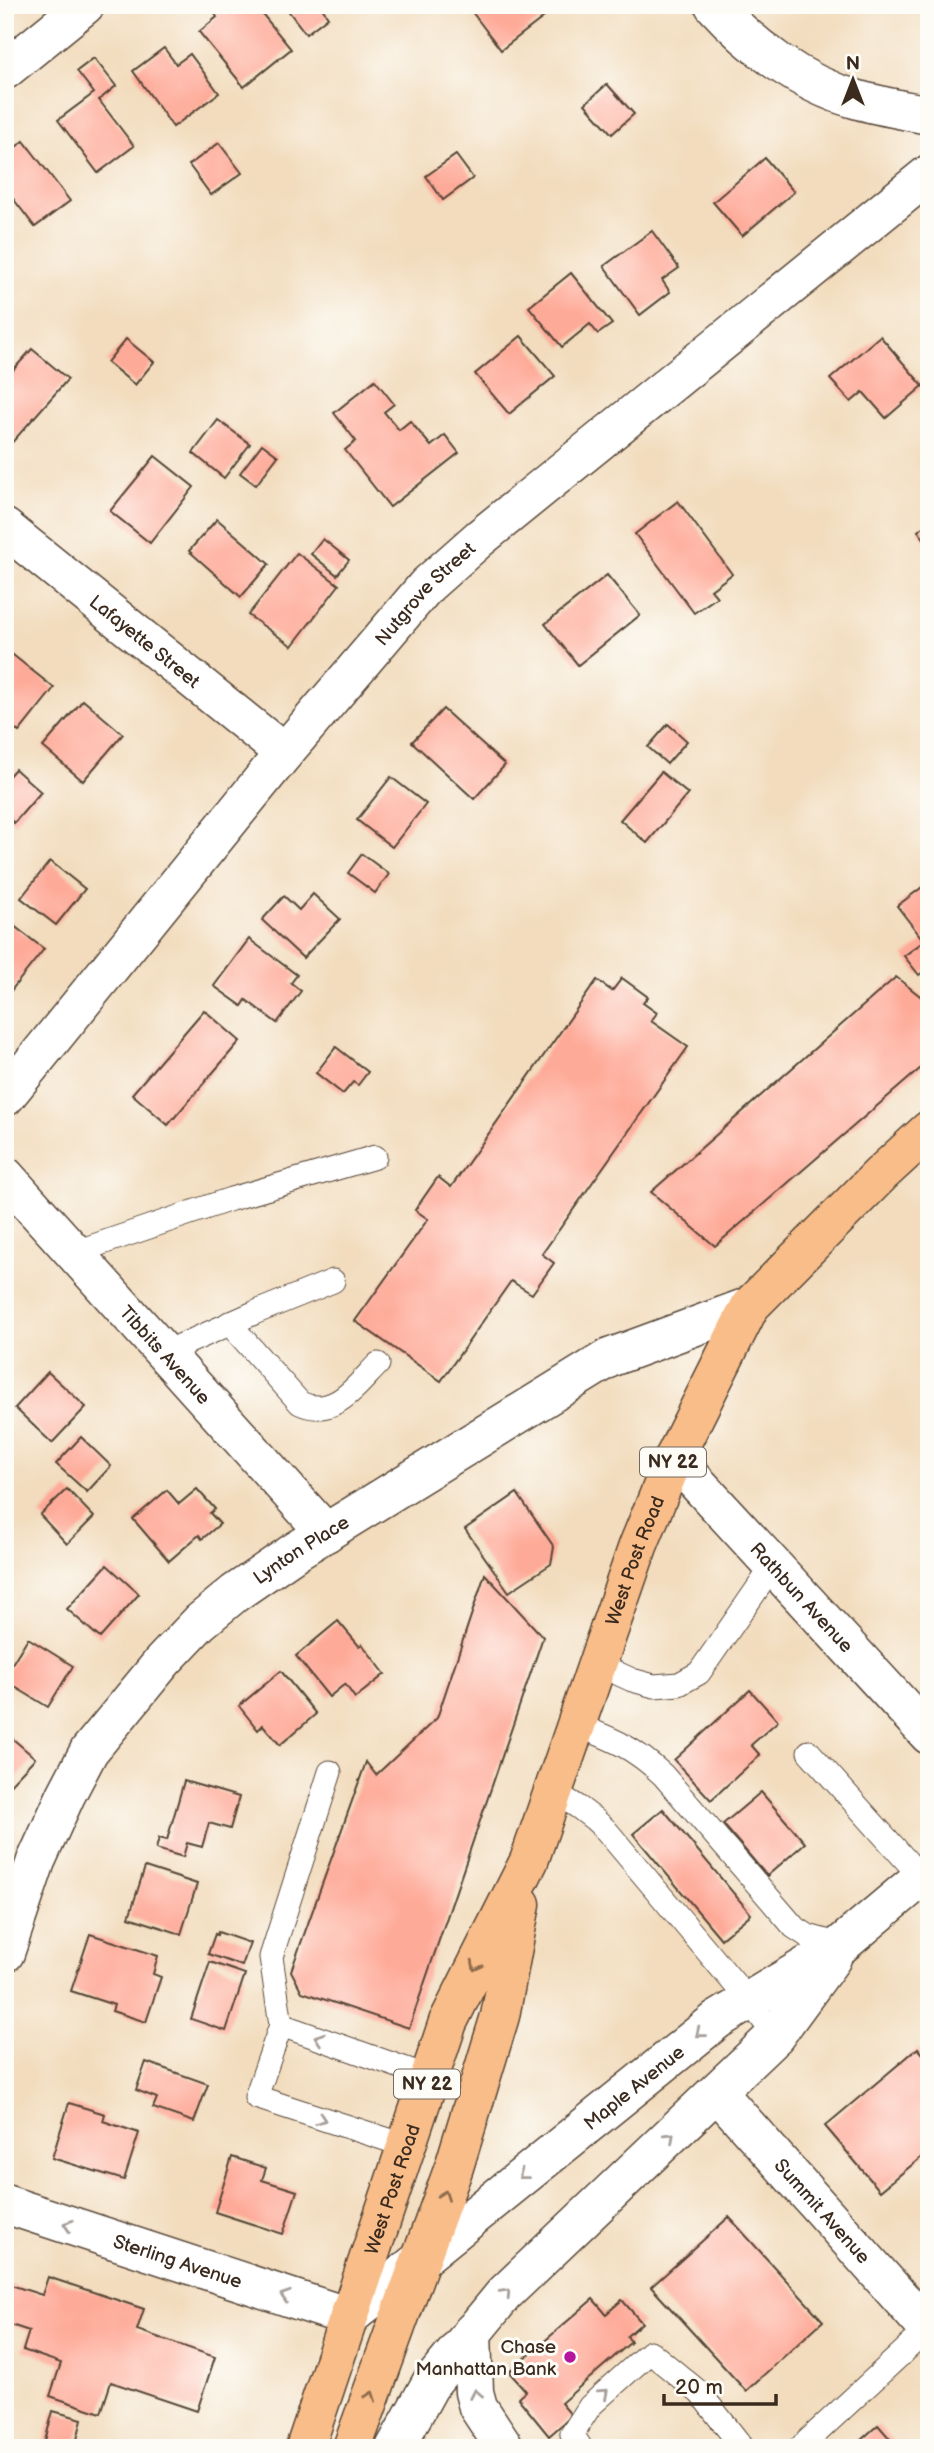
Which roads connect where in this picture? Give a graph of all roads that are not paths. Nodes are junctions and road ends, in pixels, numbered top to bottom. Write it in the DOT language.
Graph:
graph roads {
  1 [pos="85,5"];
  2 [pos="714,5"];
  3 [pos="5,70"];
  4 [pos="929,115"];
  5 [pos="929,174"];
  6 [pos="5,528"];
  7 [pos="284,753"];
  8 [pos="5,1097"];
  9 [pos="929,1130"];
  10 [pos="375,1157"];
  11 [pos="5,1176"];
  12 [pos="73,1252"];
  13 [pos="333,1281"];
  14 [pos="750,1306"];
  15 [pos="229,1323"];
  16 [pos="164,1353"];
  17 [pos="378,1364"];
  18 [pos="674,1458"];
  19 [pos="326,1533"];
  20 [pos="773,1566"];
  21 [pos="597,1664"];
  22 [pos="576,1724"];
  23 [pos="929,1735"];
  24 [pos="809,1752"];
  25 [pos="330,1772"];
  26 [pos="553,1792"];
  27 [pos="529,1861"];
  28 [pos="925,1874"];
  29 [pos="841,1945"];
  30 [pos="5,1953"];
  31 [pos="749,2001"];
  32 [pos="281,2025"];
  33 [pos="775,2036"];
  34 [pos="429,2077"];
  35 [pos="717,2092"];
  36 [pos="407,2146"];
  37 [pos="5,2204"];
  38 [pos="420,2259"];
  39 [pos="349,2317"];
  40 [pos="928,2330"];
  41 [pos="472,2332"];
  42 [pos="305,2448"];
  43 [pos="352,2448"];
  44 [pos="395,2448"];
  45 [pos="505,2448"];
  46 [pos="581,2448"];
  47 [pos="743,2448"];
  48 [pos="800,2448"];
  1 -- 3 [label="street"];
  2 -- 4 [label="street"];
  5 -- 7 [label="street, Nutgrove Street"];
  6 -- 7 [label="street, Lafayette Street"];
  7 -- 8 [label="street, Nutgrove Street"];
  9 -- 14 [label="main road, West Post Road / NY 22"];
  10 -- 12 [label="lane"];
  11 -- 12 [label="street, Tibbits Avenue"];
  12 -- 16 [label="street, Tibbits Avenue"];
  13 -- 15 [label="lane"];
  14 -- 18 [label="main road, West Post Road / NY 22"];
  14 -- 19 [label="street, Lynton Place"];
  15 -- 16 [label="lane"];
  15 -- 17 [label="lane"];
  16 -- 19 [label="street, Tibbits Avenue"];
  18 -- 20 [label="street, Rathbun Avenue"];
  18 -- 21 [label="main road, West Post Road / NY 22"];
  19 -- 30 [label="street, Lynton Place"];
  20 -- 21 [label="lane"];
  20 -- 23 [label="street, Rathbun Avenue"];
  21 -- 22 [label="main road, West Post Road / NY 22"];
  22 -- 26 [label="main road, West Post Road / NY 22"];
  22 -- 29 [label="lane"];
  24 -- 28 [label="lane"];
  25 -- 32 [label="lane"];
  26 -- 27 [label="main road, West Post Road / NY 22"];
  26 -- 31 [label="lane"];
  27 -- 34 [label="main road, West Post Road / NY 22, one-way"];
  38 -- 27 [label="main road, West Post Road / NY 22, one-way"];
  28 -- 29 [label="street, Maple Avenue"];
  29 -- 31 [label="street, Maple Avenue"];
  29 -- 33 [label="street"];
  31 -- 33 [label="lane"];
  31 -- 38 [label="street, Maple Avenue, one-way"];
  34 -- 32 [label="lane, one-way"];
  32 -- 36 [label="lane, one-way"];
  33 -- 35 [label="street"];
  34 -- 36 [label="main road, West Post Road / NY 22"];
  35 -- 40 [label="street, Summit Avenue"];
  41 -- 35 [label="street, one-way"];
  36 -- 39 [label="main road, West Post Road / NY 22"];
  39 -- 37 [label="street, Sterling Avenue, one-way"];
  38 -- 39 [label="street, Maple Avenue"];
  43 -- 38 [label="main road, West Post Road / NY 22, one-way"];
  39 -- 42 [label="main road, West Post Road / NY 22"];
  40 -- 48 [label="lane"];
  41 -- 44 [label="street"];
  45 -- 41 [label="street, one-way"];
  46 -- 47 [label="lane, one-way"];
}
